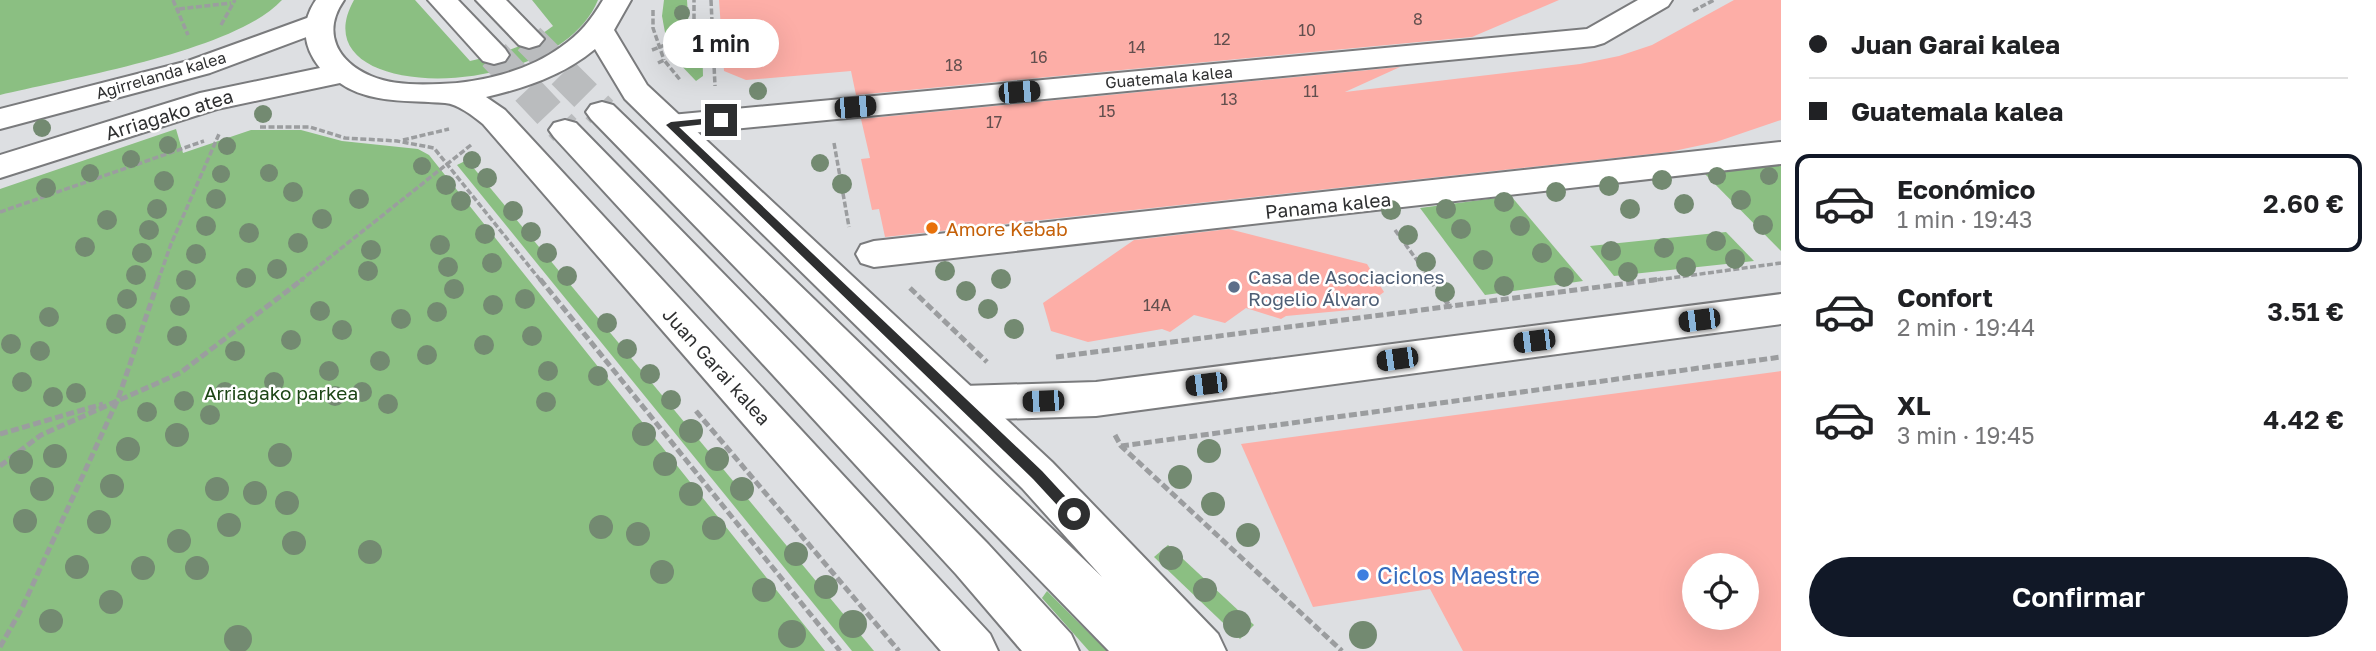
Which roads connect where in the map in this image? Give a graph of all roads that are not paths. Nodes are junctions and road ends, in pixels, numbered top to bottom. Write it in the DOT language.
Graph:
graph roads {
  1 [pos="442,0"];
  2 [pos="617,0"];
  3 [pos="1658,0"];
  4 [pos="324,11"];
  5 [pos="600,31"];
  6 [pos="494,55"];
  7 [pos="341,73"];
  8 [pos="602,112"];
  9 [pos="447,114"];
  10 [pos="0,119"];
  11 [pos="671,125"];
  12 [pos="565,130"];
  13 [pos="1781,153"];
  14 [pos="0,167"];
  15 [pos="874,254"];
  16 [pos="1781,309"];
  17 [pos="963,404"];
  18 [pos="973,651"];
  19 [pos="1054,651"];
  20 [pos="1143,651"];
  21 [pos="1201,651"];
  1 -- 6 [label="main road"];
  2 -- 5 [label="main road"];
  3 -- 11 [label="main road, Guatemala kalea"];
  4 -- 7 [label="main road"];
  4 -- 10 [label="main road, Agirrelanda kalea"];
  5 -- 9 [label="main road"];
  5 -- 11 [label="main road"];
  7 -- 9 [label="main road"];
  7 -- 14 [label="main road, Arriagako atea"];
  8 -- 20 [label="main road"];
  9 -- 18 [label="main road, Juan Garai kalea"];
  11 -- 17 [label="main road"];
  12 -- 19 [label="main road"];
  13 -- 15 [label="main road, Panama kalea"];
  16 -- 17 [label="main road"];
  17 -- 21 [label="main road"];
}
